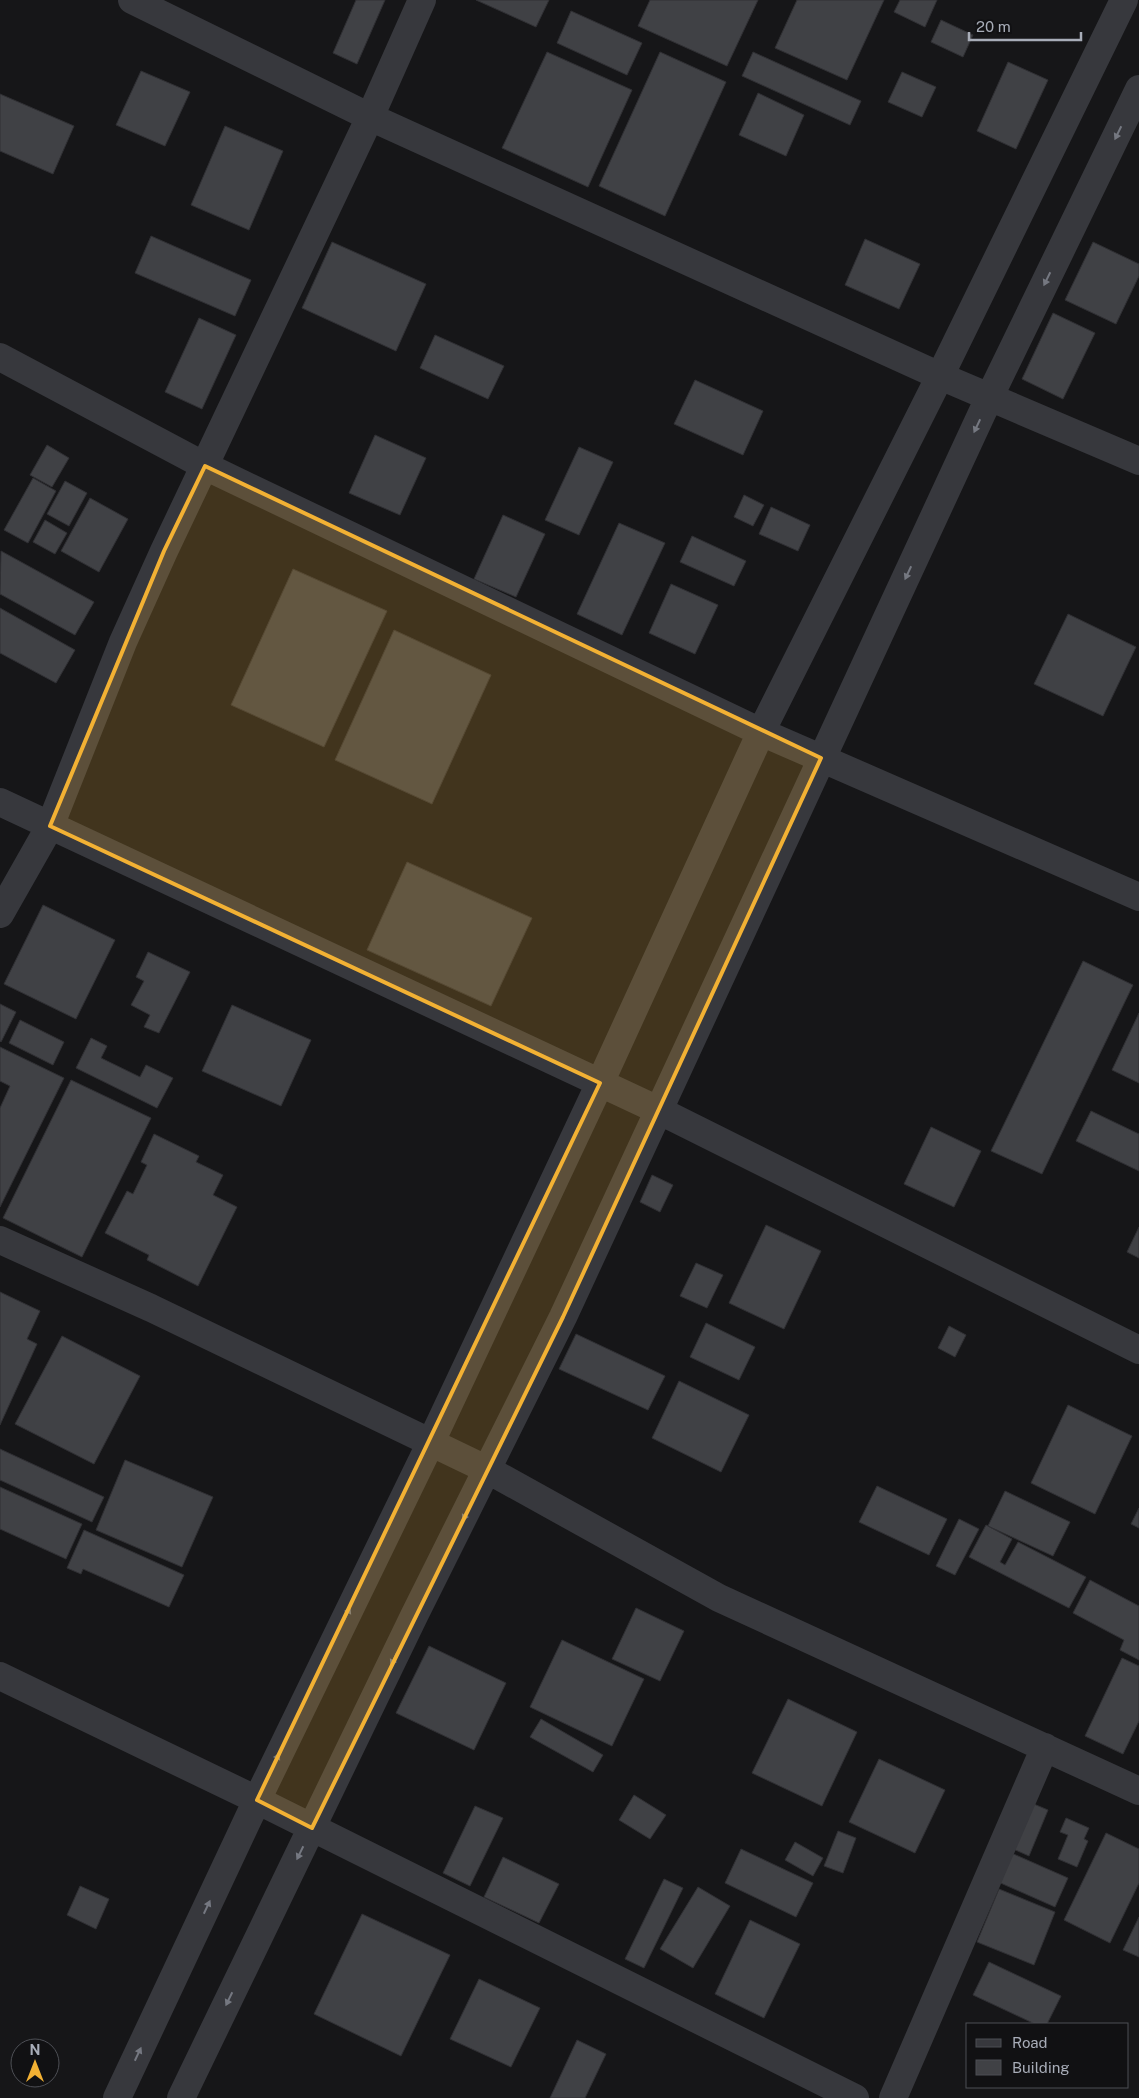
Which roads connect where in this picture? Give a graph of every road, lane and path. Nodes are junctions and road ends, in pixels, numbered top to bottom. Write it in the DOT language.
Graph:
graph roads {
  1 [pos="132,0"];
  2 [pos="422,0"];
  3 [pos="1127,3"];
  4 [pos="1139,89"];
  5 [pos="370,117"];
  6 [pos="0,357"];
  7 [pos="940,376"];
  8 [pos="990,398"];
  9 [pos="1139,461"];
  10 [pos="205,466"];
  11 [pos="761,732"];
  12 [pos="821,758"];
  13 [pos="0,802"];
  14 [pos="50,826"];
  15 [pos="1139,897"];
  16 [pos="0,914"];
  17 [pos="600,1083"];
  18 [pos="658,1110"];
  19 [pos="0,1240"];
  20 [pos="1139,1350"];
  21 [pos="431,1442"];
  22 [pos="488,1470"];
  23 [pos="0,1676"];
  24 [pos="1044,1747"];
  25 [pos="1139,1791"];
  26 [pos="257,1800"];
  27 [pos="312,1828"];
  28 [pos="117,2098"];
  29 [pos="181,2098"];
  30 [pos="855,2098"];
  31 [pos="893,2098"];
  1 -- 5 [label="street"];
  2 -- 5 [label="street"];
  3 -- 7 [label="street"];
  4 -- 8 [label="street, one-way"];
  5 -- 7 [label="street"];
  5 -- 10 [label="street"];
  6 -- 10 [label="street"];
  7 -- 8 [label="street"];
  7 -- 11 [label="street"];
  8 -- 9 [label="street"];
  8 -- 12 [label="street, one-way"];
  10 -- 11 [label="street"];
  10 -- 14 [label="street"];
  11 -- 12 [label="street"];
  11 -- 17 [label="street"];
  12 -- 15 [label="street"];
  12 -- 18 [label="street"];
  13 -- 14 [label="street"];
  14 -- 16 [label="street"];
  14 -- 17 [label="street"];
  17 -- 18 [label="street"];
  17 -- 21 [label="street"];
  18 -- 20 [label="street"];
  18 -- 22 [label="street"];
  19 -- 21 [label="street"];
  21 -- 22 [label="street"];
  26 -- 21 [label="street, one-way"];
  22 -- 24 [label="street"];
  22 -- 27 [label="street, one-way"];
  23 -- 26 [label="street"];
  24 -- 25 [label="street"];
  24 -- 31 [label="street"];
  26 -- 27 [label="street"];
  28 -- 26 [label="street, one-way"];
  27 -- 29 [label="street, one-way"];
  27 -- 30 [label="street"];
}
